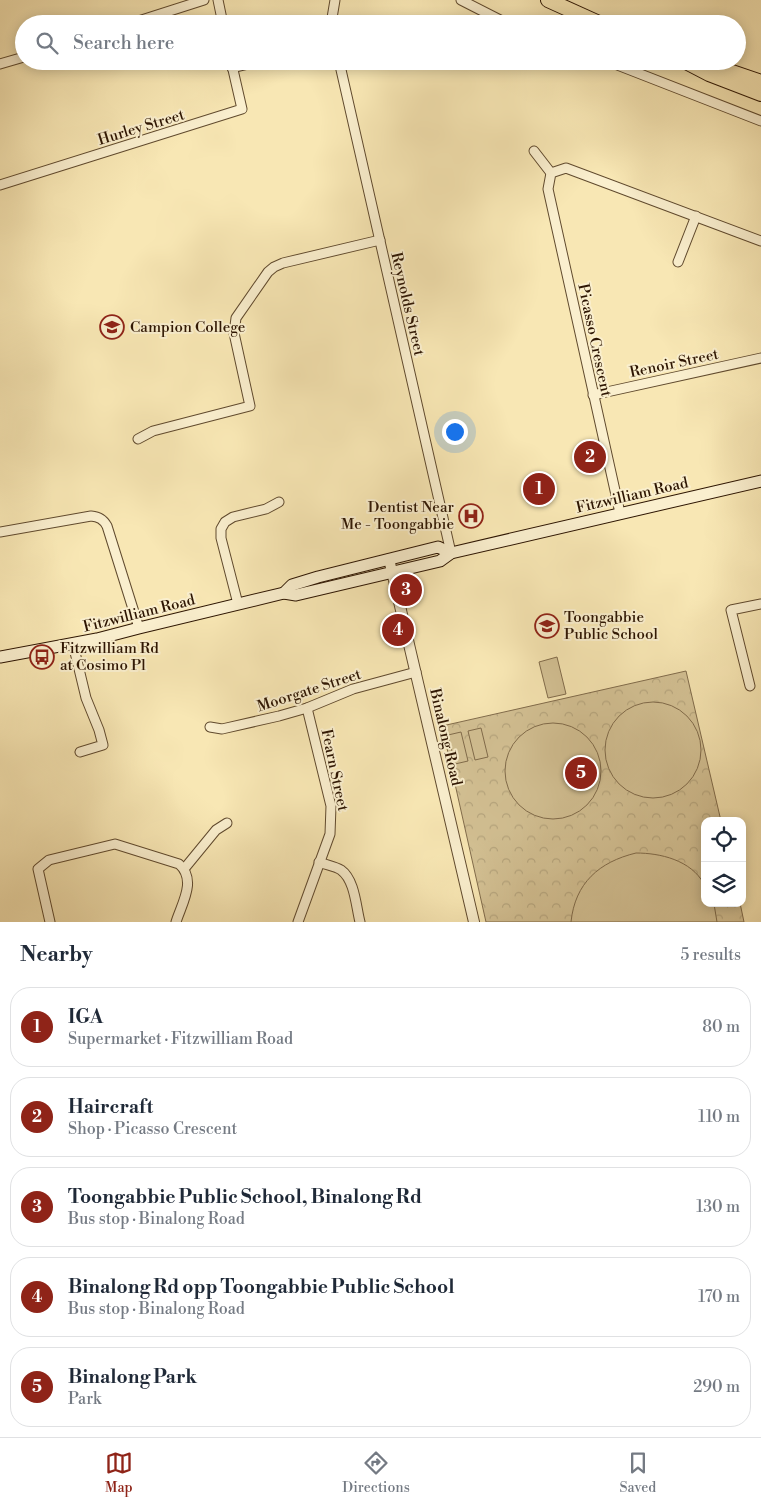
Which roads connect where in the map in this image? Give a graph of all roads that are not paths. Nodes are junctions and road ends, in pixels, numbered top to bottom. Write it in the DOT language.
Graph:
graph roads {
  1 [pos="204,0"];
  2 [pos="218,0"];
  3 [pos="335,0"];
  4 [pos="461,0"];
  5 [pos="548,0"];
  6 [pos="156,15"];
  7 [pos="221,15"];
  8 [pos="333,15"];
  9 [pos="490,15"];
  10 [pos="581,15"];
  11 [pos="15,60"];
  12 [pos="0,64"];
  13 [pos="233,70"];
  14 [pos="341,70"];
  15 [pos="630,70"];
  16 [pos="701,70"];
  17 [pos="726,70"];
  18 [pos="761,82"];
  19 [pos="761,94"];
  20 [pos="761,121"];
  21 [pos="534,151"];
  22 [pos="551,173"];
  23 [pos="0,185"];
  24 [pos="696,216"];
  25 [pos="380,240"];
  26 [pos="761,241"];
  27 [pos="678,262"];
  28 [pos="761,358"];
  29 [pos="593,395"];
  30 [pos="138,439"];
  31 [pos="761,481"];
  32 [pos="279,502"];
  33 [pos="620,513"];
  34 [pos="0,532"];
  35 [pos="451,552"];
  36 [pos="390,559"];
  37 [pos="392,572"];
  38 [pos="284,593"];
  39 [pos="238,604"];
  40 [pos="761,604"];
  41 [pos="139,628"];
  42 [pos="73,644"];
  43 [pos="0,657"];
  44 [pos="416,672"];
  45 [pos="750,686"];
  46 [pos="307,708"];
  47 [pos="210,727"];
  48 [pos="80,752"];
  49 [pos="227,823"];
  50 [pos="319,862"];
  51 [pos="184,869"];
  52 [pos="50,922"];
  53 [pos="176,922"];
  54 [pos="298,922"];
  55 [pos="360,922"];
  56 [pos="474,922"];
  1 -- 6 [label="street"];
  2 -- 7 [label="street"];
  3 -- 8 [label="street"];
  4 -- 9 [label="street"];
  5 -- 10 [label="highway"];
  11 -- 12 [label="street"];
  13 -- 23 [label="street, Hurley Street"];
  14 -- 25 [label="street, Reynolds Street"];
  15 -- 20 [label="street"];
  16 -- 19 [label="highway"];
  17 -- 18 [label="highway"];
  21 -- 22 [label="street"];
  22 -- 24 [label="street"];
  22 -- 29 [label="street, Picasso Crescent"];
  24 -- 26 [label="street"];
  24 -- 27 [label="street"];
  25 -- 30 [label="street"];
  25 -- 35 [label="street, Reynolds Street"];
  28 -- 29 [label="street, Renoir Street"];
  29 -- 33 [label="street, Picasso Crescent"];
  31 -- 33 [label="main road, Fitzwilliam Road"];
  32 -- 39 [label="street"];
  33 -- 35 [label="main road, Fitzwilliam Road"];
  34 -- 41 [label="street"];
  35 -- 36 [label="main road, Fitzwilliam Road"];
  35 -- 37 [label="main road, Fitzwilliam Road"];
  36 -- 37 [label="street, Binalong Road"];
  36 -- 38 [label="main road, Fitzwilliam Road"];
  37 -- 38 [label="main road, Fitzwilliam Road"];
  37 -- 44 [label="street, Binalong Road"];
  38 -- 39 [label="main road, Fitzwilliam Road"];
  39 -- 41 [label="main road, Fitzwilliam Road"];
  40 -- 45 [label="street"];
  41 -- 42 [label="main road, Fitzwilliam Road"];
  42 -- 43 [label="main road, Fitzwilliam Road"];
  42 -- 48 [label="street"];
  44 -- 46 [label="street, Moorgate Street"];
  44 -- 56 [label="street, Binalong Road"];
  46 -- 47 [label="street, Moorgate Street"];
  46 -- 50 [label="street, Fearn Street"];
  49 -- 51 [label="street"];
  50 -- 54 [label="street, Fearn Street"];
  50 -- 55 [label="street"];
  51 -- 52 [label="street"];
  51 -- 53 [label="street"];
}
